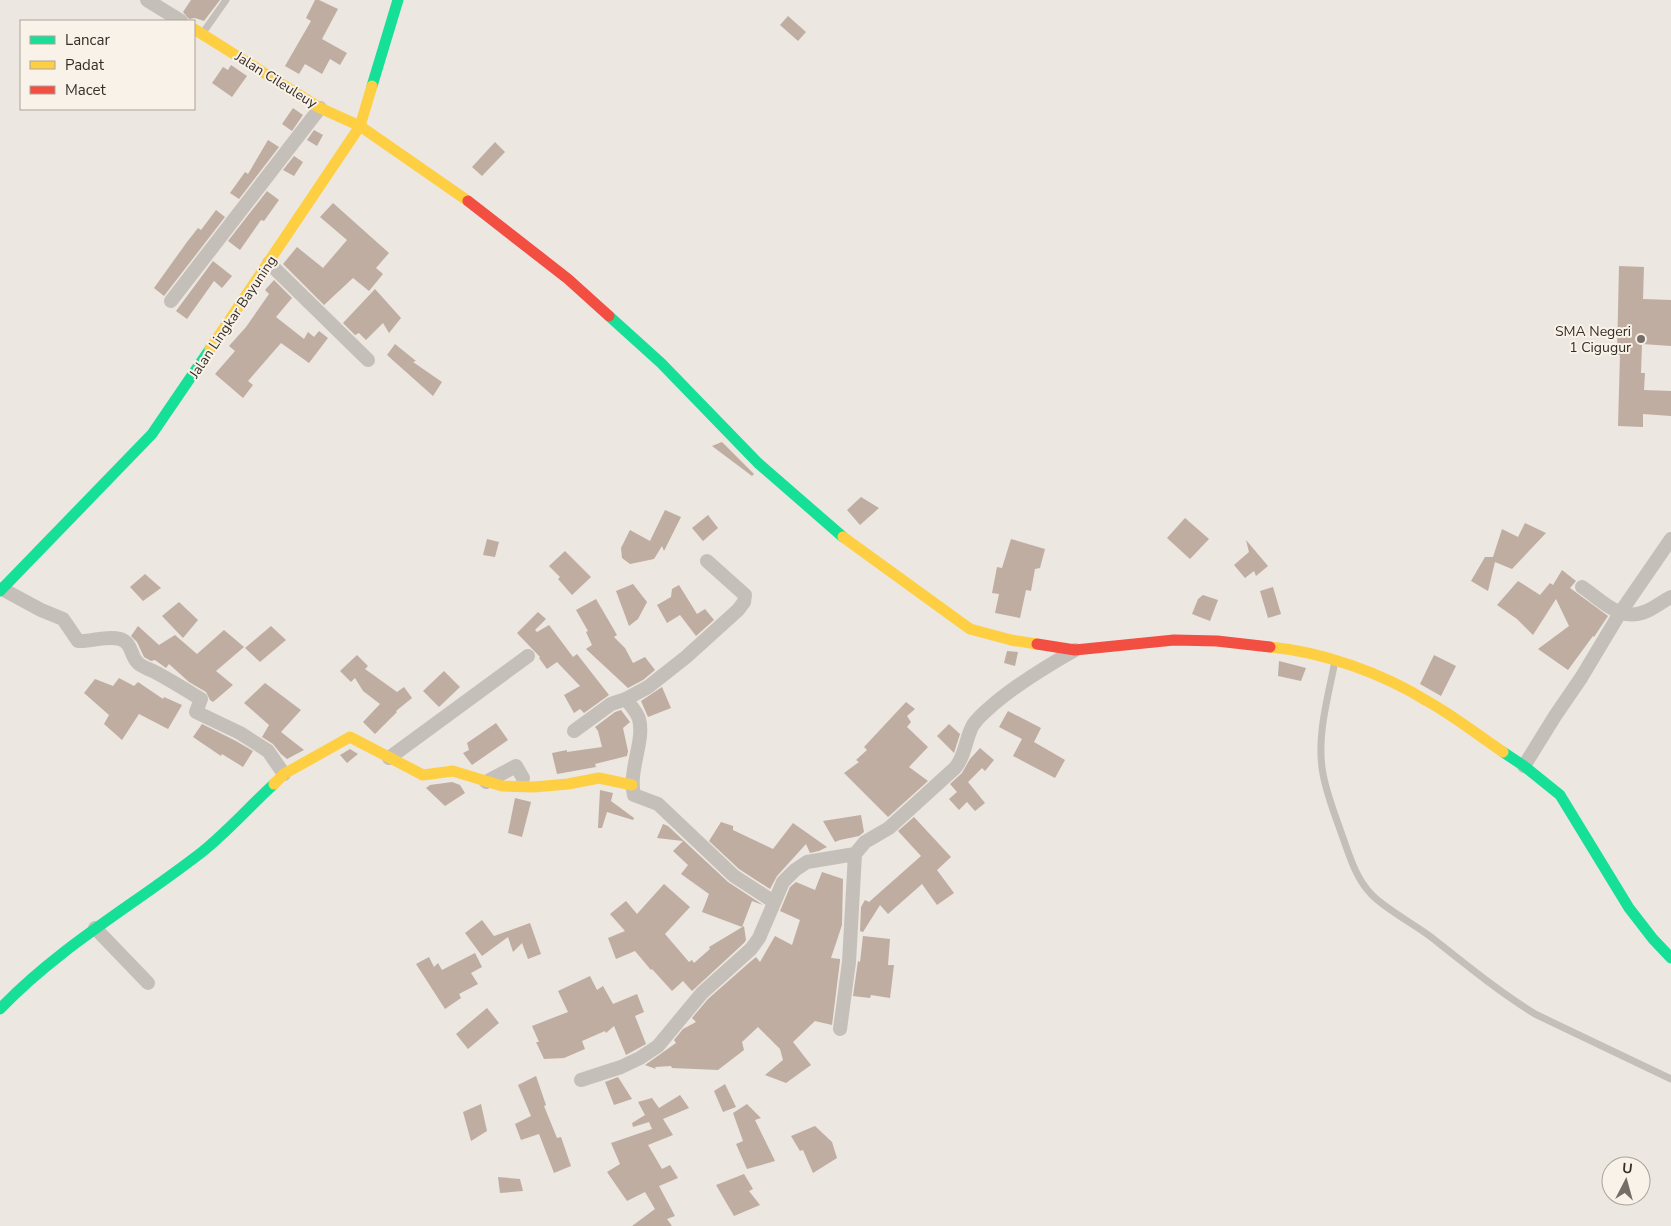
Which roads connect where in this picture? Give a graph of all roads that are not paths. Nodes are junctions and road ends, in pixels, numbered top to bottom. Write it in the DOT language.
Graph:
graph roads {
  1 [pos="147,0"];
  2 [pos="226,0"];
  3 [pos="398,0"];
  4 [pos="179,20"];
  5 [pos="198,32"];
  6 [pos="320,108"];
  7 [pos="360,126"];
  8 [pos="269,263"];
  9 [pos="172,301"];
  10 [pos="368,360"];
  11 [pos="1671,539"];
  12 [pos="706,561"];
  13 [pos="1582,586"];
  14 [pos="1,590"];
  15 [pos="1671,597"];
  16 [pos="1620,614"];
  17 [pos="1075,650"];
  18 [pos="528,656"];
  19 [pos="1336,661"];
  20 [pos="626,699"];
  21 [pos="574,731"];
  22 [pos="390,758"];
  23 [pos="1524,766"];
  24 [pos="284,774"];
  25 [pos="523,778"];
  26 [pos="486,782"];
  27 [pos="632,784"];
  28 [pos="854,854"];
  29 [pos="774,902"];
  30 [pos="95,928"];
  31 [pos="1671,958"];
  32 [pos="148,984"];
  33 [pos="0,1009"];
  34 [pos="840,1029"];
  35 [pos="1671,1079"];
  36 [pos="580,1080"];
  1 -- 4 [label="street"];
  2 -- 5 [label="lane"];
  3 -- 7 [label="street, Jalan Lingkar Bayuning"];
  5 -- 6 [label="street, Jalan Cileuleuy"];
  6 -- 7 [label="street, Jalan Cileuleuy"];
  6 -- 9 [label="street"];
  7 -- 8 [label="street, Jalan Lingkar Bayuning"];
  7 -- 17 [label="street, Jalan Cileuleuy"];
  8 -- 10 [label="street"];
  8 -- 14 [label="street, Jalan Lingkar Bayuning"];
  11 -- 16 [label="street"];
  12 -- 20 [label="street"];
  13 -- 16 [label="street"];
  14 -- 24 [label="street"];
  15 -- 16 [label="street"];
  16 -- 23 [label="street"];
  17 -- 19 [label="street, Jalan Cileuleuy"];
  17 -- 28 [label="street"];
  18 -- 22 [label="street"];
  19 -- 23 [label="street, Jalan Cileuleuy"];
  19 -- 35 [label="lane"];
  20 -- 21 [label="street"];
  20 -- 27 [label="street"];
  22 -- 24 [label="street"];
  22 -- 26 [label="street"];
  23 -- 31 [label="street, Jalan Cileuleuy"];
  24 -- 30 [label="street"];
  25 -- 26 [label="street"];
  26 -- 27 [label="street"];
  27 -- 29 [label="street"];
  28 -- 29 [label="street"];
  28 -- 34 [label="street"];
  29 -- 36 [label="street"];
  30 -- 32 [label="street"];
  30 -- 33 [label="street"];
}
